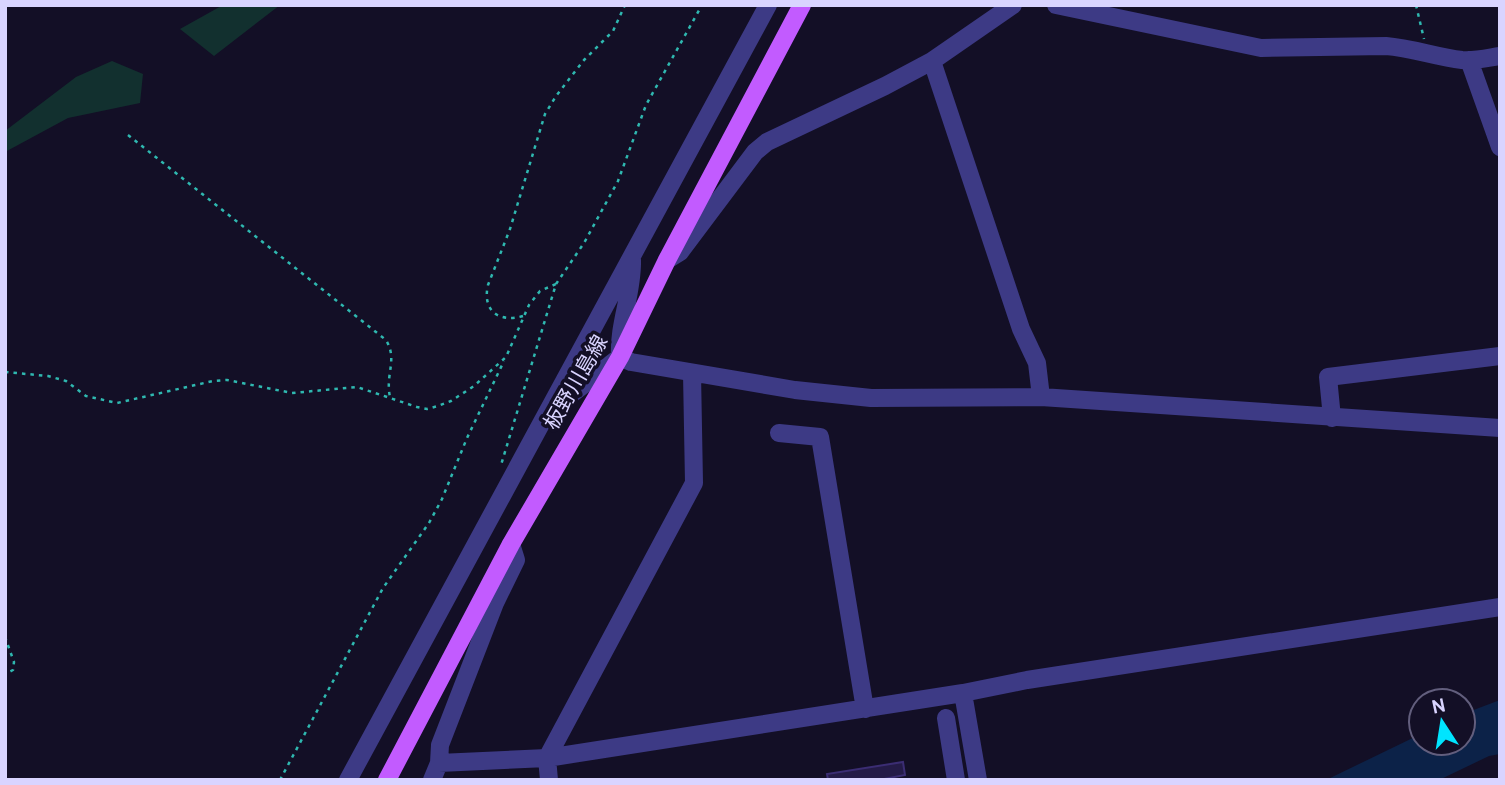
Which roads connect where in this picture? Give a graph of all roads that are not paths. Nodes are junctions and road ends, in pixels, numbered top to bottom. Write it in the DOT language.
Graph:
graph roads {
  1 [pos="768,5"];
  2 [pos="802,5"];
  3 [pos="1013,5"];
  4 [pos="1056,5"];
  5 [pos="1500,55"];
  6 [pos="1469,60"];
  7 [pos="932,61"];
  8 [pos="1500,147"];
  9 [pos="632,254"];
  10 [pos="667,260"];
  11 [pos="1500,356"];
  12 [pos="620,357"];
  13 [pos="692,373"];
  14 [pos="1041,397"];
  15 [pos="548,411"];
  16 [pos="1332,418"];
  17 [pos="1500,428"];
  18 [pos="779,433"];
  19 [pos="511,544"];
  20 [pos="1500,607"];
  21 [pos="963,693"];
  22 [pos="864,709"];
  23 [pos="946,719"];
  24 [pos="547,758"];
  25 [pos="435,771"];
  26 [pos="978,778"];
  27 [pos="348,780"];
  28 [pos="387,780"];
  29 [pos="549,780"];
  30 [pos="955,780"];
  1 -- 9 [label="street"];
  2 -- 10 [label="main road, 板野川島線"];
  3 -- 7 [label="street"];
  4 -- 6 [label="street"];
  5 -- 6 [label="street"];
  6 -- 8 [label="street"];
  7 -- 10 [label="street"];
  7 -- 14 [label="street"];
  9 -- 12 [label="street"];
  9 -- 15 [label="street"];
  10 -- 12 [label="main road, 板野川島線"];
  11 -- 16 [label="street"];
  12 -- 13 [label="street"];
  12 -- 15 [label="street"];
  12 -- 19 [label="main road, 板野川島線"];
  13 -- 14 [label="street"];
  13 -- 24 [label="street"];
  14 -- 16 [label="street"];
  15 -- 27 [label="street"];
  16 -- 17 [label="street"];
  18 -- 22 [label="street"];
  19 -- 25 [label="street"];
  19 -- 28 [label="main road, 板野川島線"];
  20 -- 21 [label="street"];
  21 -- 22 [label="street"];
  21 -- 26 [label="street"];
  22 -- 24 [label="street"];
  23 -- 30 [label="street"];
  24 -- 25 [label="street"];
  24 -- 29 [label="street"];
  26 -- 30 [label="street"];
}
